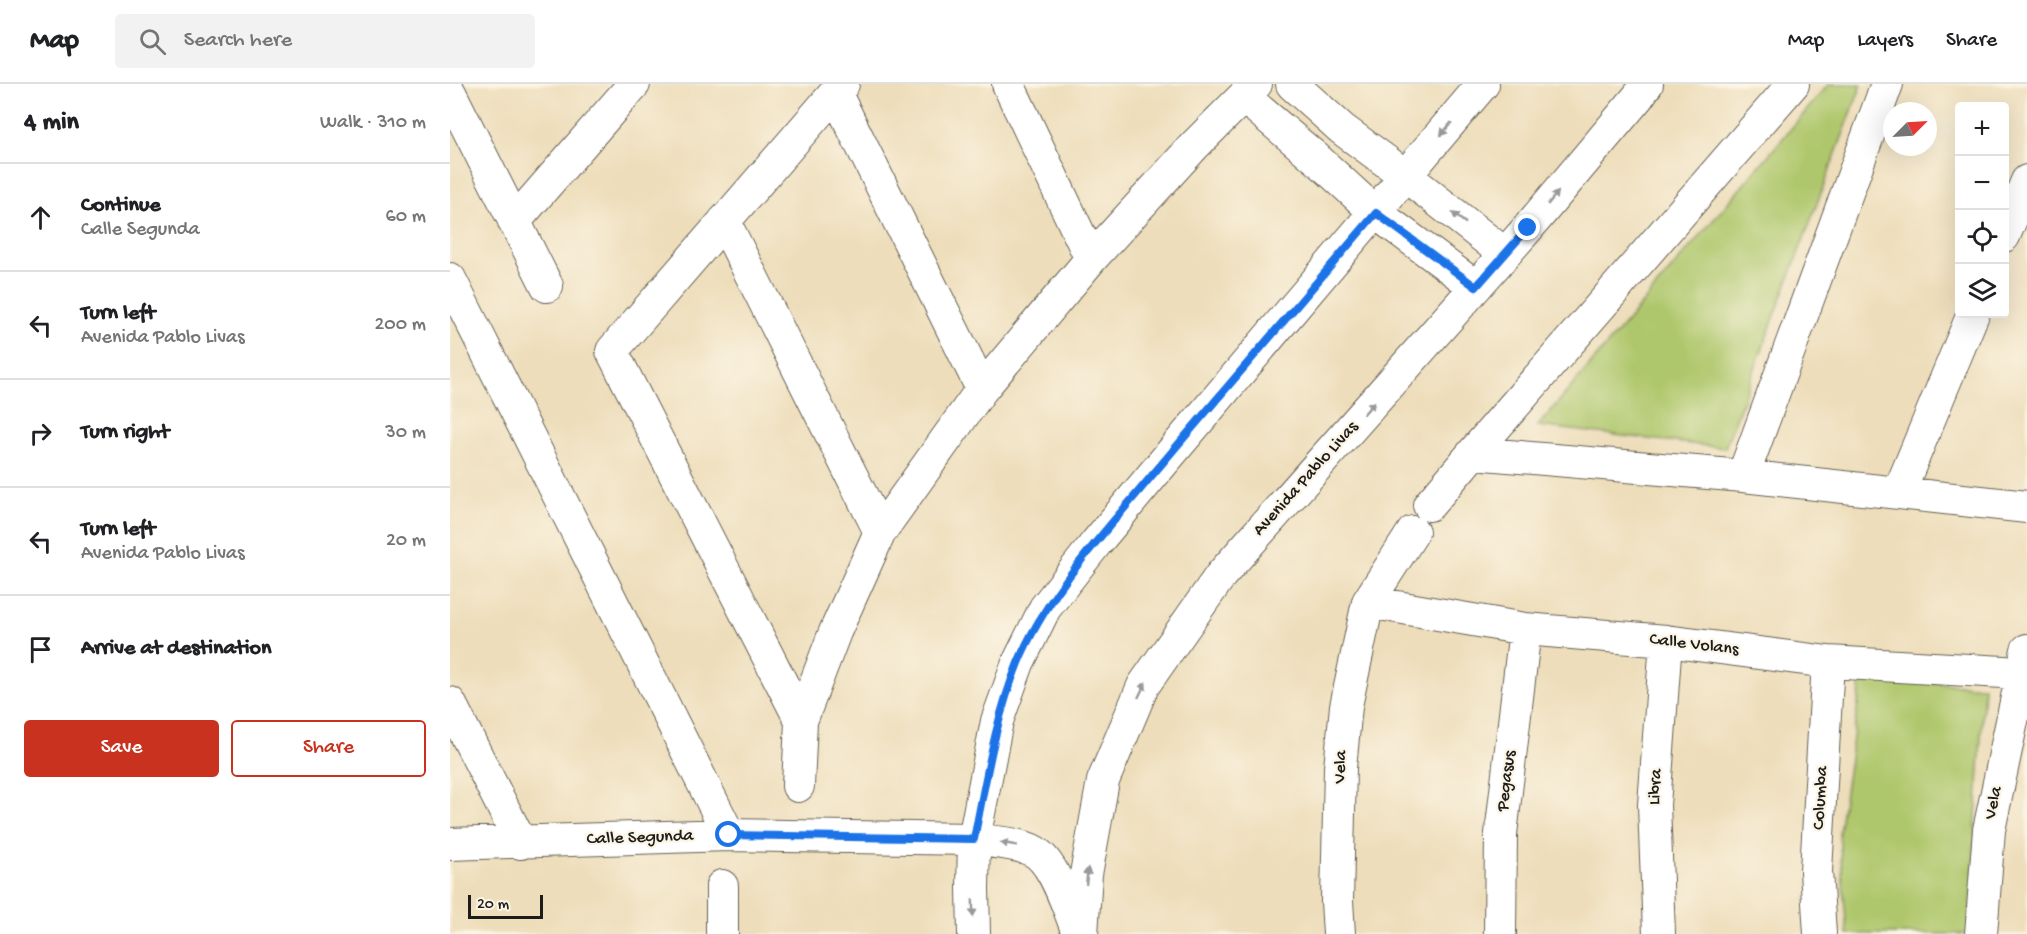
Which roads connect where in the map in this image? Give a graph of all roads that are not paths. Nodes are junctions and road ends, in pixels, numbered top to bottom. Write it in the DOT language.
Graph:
graph roads {
  1 [pos="1008,84"];
  2 [pos="1292,84"];
  3 [pos="1483,84"];
  4 [pos="1647,84"];
  5 [pos="1793,84"];
  6 [pos="1887,84"];
  7 [pos="626,88"];
  8 [pos="839,88"];
  9 [pos="1250,90"];
  10 [pos="450,93"];
  11 [pos="1342,129"];
  12 [pos="1317,159"];
  13 [pos="1406,176"];
  14 [pos="2027,181"];
  15 [pos="1376,213"];
  16 [pos="724,221"];
  17 [pos="514,222"];
  18 [pos="2009,224"];
  19 [pos="1506,254"];
  20 [pos="1091,259"];
  21 [pos="450,279"];
  22 [pos="547,286"];
  23 [pos="1476,287"];
  24 [pos="1971,318"];
  25 [pos="982,389"];
  26 [pos="1473,453"];
  27 [pos="1743,476"];
  28 [pos="1899,492"];
  29 [pos="1429,505"];
  30 [pos="2027,507"];
  31 [pos="880,532"];
  32 [pos="1413,532"];
  33 [pos="1368,602"];
  34 [pos="1525,628"];
  35 [pos="1666,641"];
  36 [pos="2024,661"];
  37 [pos="1828,662"];
  38 [pos="450,703"];
  39 [pos="801,721"];
  40 [pos="798,786"];
  41 [pos="729,835"];
  42 [pos="974,839"];
  43 [pos="521,843"];
  44 [pos="450,844"];
  45 [pos="722,885"];
  46 [pos="722,934"];
  47 [pos="974,934"];
  48 [pos="1081,934"];
  49 [pos="1339,934"];
  50 [pos="1500,934"];
  51 [pos="1659,934"];
  52 [pos="1820,934"];
  53 [pos="1981,934"];
  1 -- 20 [label="street"];
  2 -- 11 [label="street"];
  3 -- 13 [label="street, one-way"];
  19 -- 4 [label="street, Avenida Pablo Livas, one-way"];
  5 -- 26 [label="street"];
  6 -- 27 [label="street"];
  7 -- 17 [label="street"];
  8 -- 16 [label="street"];
  8 -- 25 [label="street"];
  9 -- 12 [label="street"];
  9 -- 20 [label="street"];
  10 -- 17 [label="street"];
  11 -- 12 [label="street"];
  11 -- 13 [label="street"];
  12 -- 15 [label="street"];
  13 -- 15 [label="street"];
  19 -- 13 [label="street, one-way"];
  14 -- 18 [label="street"];
  15 -- 23 [label="street"];
  15 -- 42 [label="street"];
  16 -- 31 [label="street"];
  16 -- 39 [label="street"];
  17 -- 22 [label="street"];
  19 -- 23 [label="street, Avenida Pablo Livas"];
  20 -- 25 [label="street"];
  21 -- 41 [label="street"];
  48 -- 23 [label="street, Avenida Pablo Livas, one-way"];
  24 -- 28 [label="street"];
  25 -- 31 [label="street"];
  26 -- 27 [label="street"];
  26 -- 29 [label="street"];
  27 -- 28 [label="street"];
  28 -- 30 [label="street"];
  31 -- 39 [label="street"];
  32 -- 33 [label="street"];
  33 -- 34 [label="street, Calle Volans"];
  33 -- 49 [label="street, Vela"];
  34 -- 35 [label="street, Calle Volans"];
  34 -- 50 [label="street, Pegasus"];
  35 -- 37 [label="street, Calle Volans"];
  35 -- 51 [label="street, Libra"];
  36 -- 37 [label="street, Calle Volans"];
  36 -- 53 [label="street, Vela"];
  37 -- 52 [label="street, Columba"];
  38 -- 43 [label="street"];
  39 -- 40 [label="street"];
  41 -- 42 [label="street, Calle Segunda"];
  41 -- 43 [label="street, Calle Segunda"];
  42 -- 47 [label="street, one-way"];
  48 -- 42 [label="street, Calle Segunda, one-way"];
  43 -- 44 [label="street, Calle Segunda"];
  45 -- 46 [label="street"];
}
